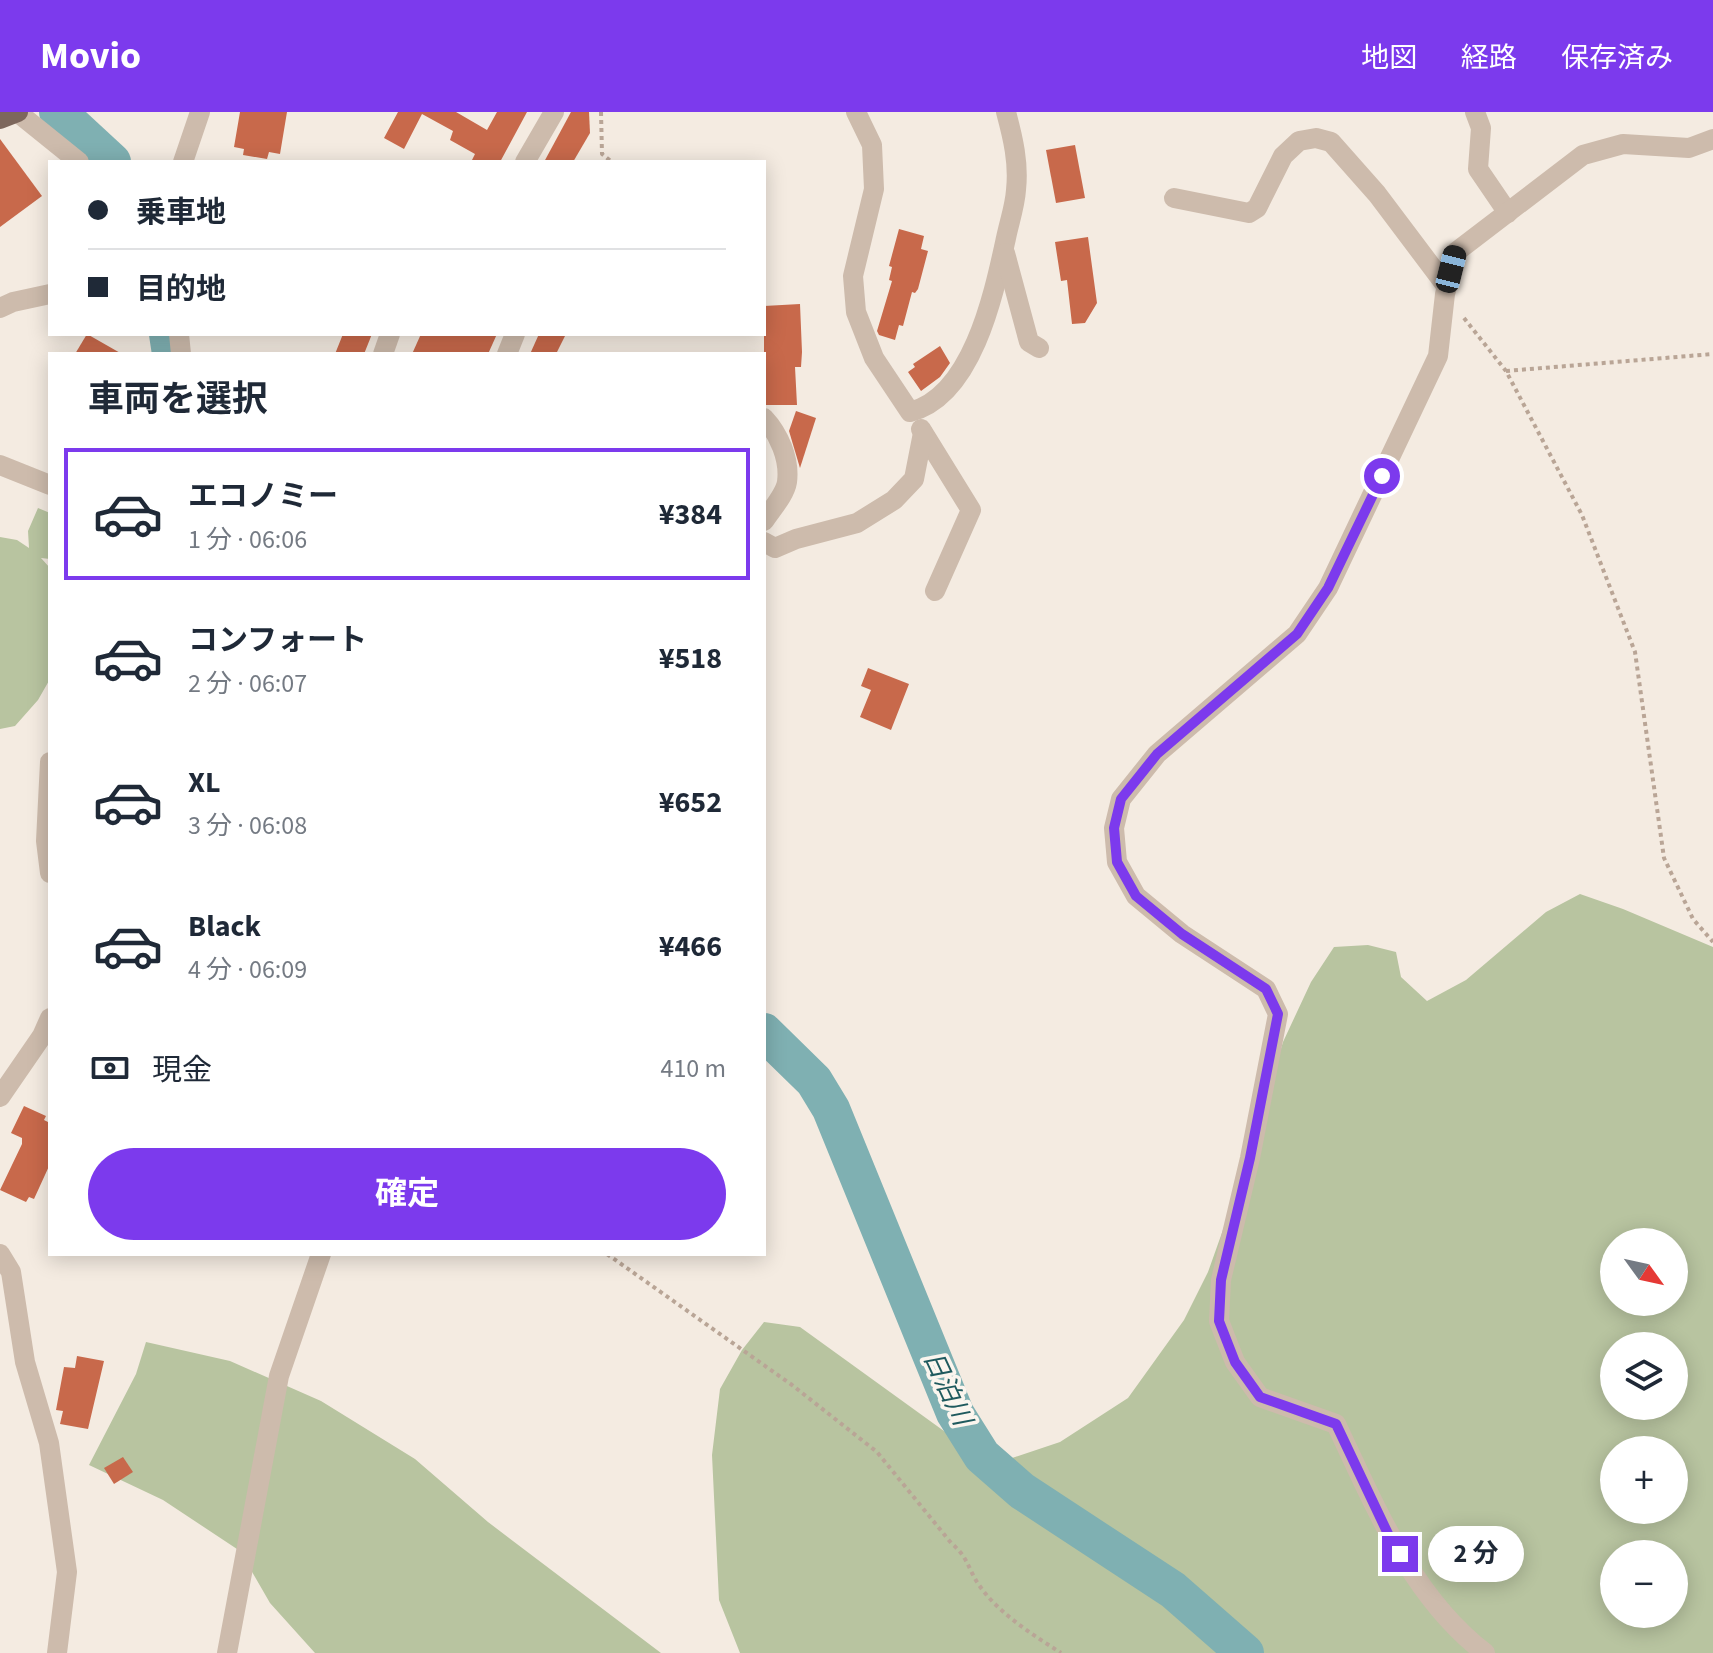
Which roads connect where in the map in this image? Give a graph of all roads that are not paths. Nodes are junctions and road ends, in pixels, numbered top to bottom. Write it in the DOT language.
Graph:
graph roads {
  1 [pos="18,112"];
  2 [pos="200,112"];
  3 [pos="554,112"];
  4 [pos="856,112"];
  5 [pos="1006,112"];
  6 [pos="1475,112"];
  7 [pos="0,119"];
  8 [pos="1713,139"];
  9 [pos="77,160"];
  10 [pos="184,160"];
  11 [pos="526,160"];
  12 [pos="1174,198"];
  13 [pos="1508,213"];
  14 [pos="1004,249"];
  15 [pos="1446,291"];
  16 [pos="48,295"];
  17 [pos="0,308"];
  18 [pos="1039,348"];
  19 [pos="910,412"];
  20 [pos="766,420"];
  21 [pos="923,433"];
  22 [pos="0,465"];
  23 [pos="48,484"];
  24 [pos="766,518"];
  25 [pos="766,543"];
  26 [pos="935,591"];
  27 [pos="48,802"];
  28 [pos="48,857"];
  29 [pos="48,1022"];
  30 [pos="0,1097"];
  31 [pos="0,1254"];
  32 [pos="320,1256"];
  33 [pos="57,1653"];
  34 [pos="227,1653"];
  35 [pos="1485,1653"];
  1 -- 7 [label="main road"];
  1 -- 9 [label="street"];
  2 -- 10 [label="street"];
  3 -- 11 [label="street"];
  4 -- 19 [label="street"];
  5 -- 14 [label="street"];
  6 -- 13 [label="street"];
  8 -- 13 [label="street"];
  12 -- 15 [label="street"];
  13 -- 15 [label="street"];
  14 -- 18 [label="street"];
  14 -- 19 [label="street"];
  15 -- 35 [label="street"];
  16 -- 17 [label="street"];
  19 -- 21 [label="street"];
  20 -- 24 [label="street"];
  21 -- 25 [label="street"];
  21 -- 26 [label="street"];
  22 -- 23 [label="street"];
  27 -- 28 [label="street"];
  29 -- 30 [label="street"];
  31 -- 33 [label="street"];
  32 -- 34 [label="street"];
}
